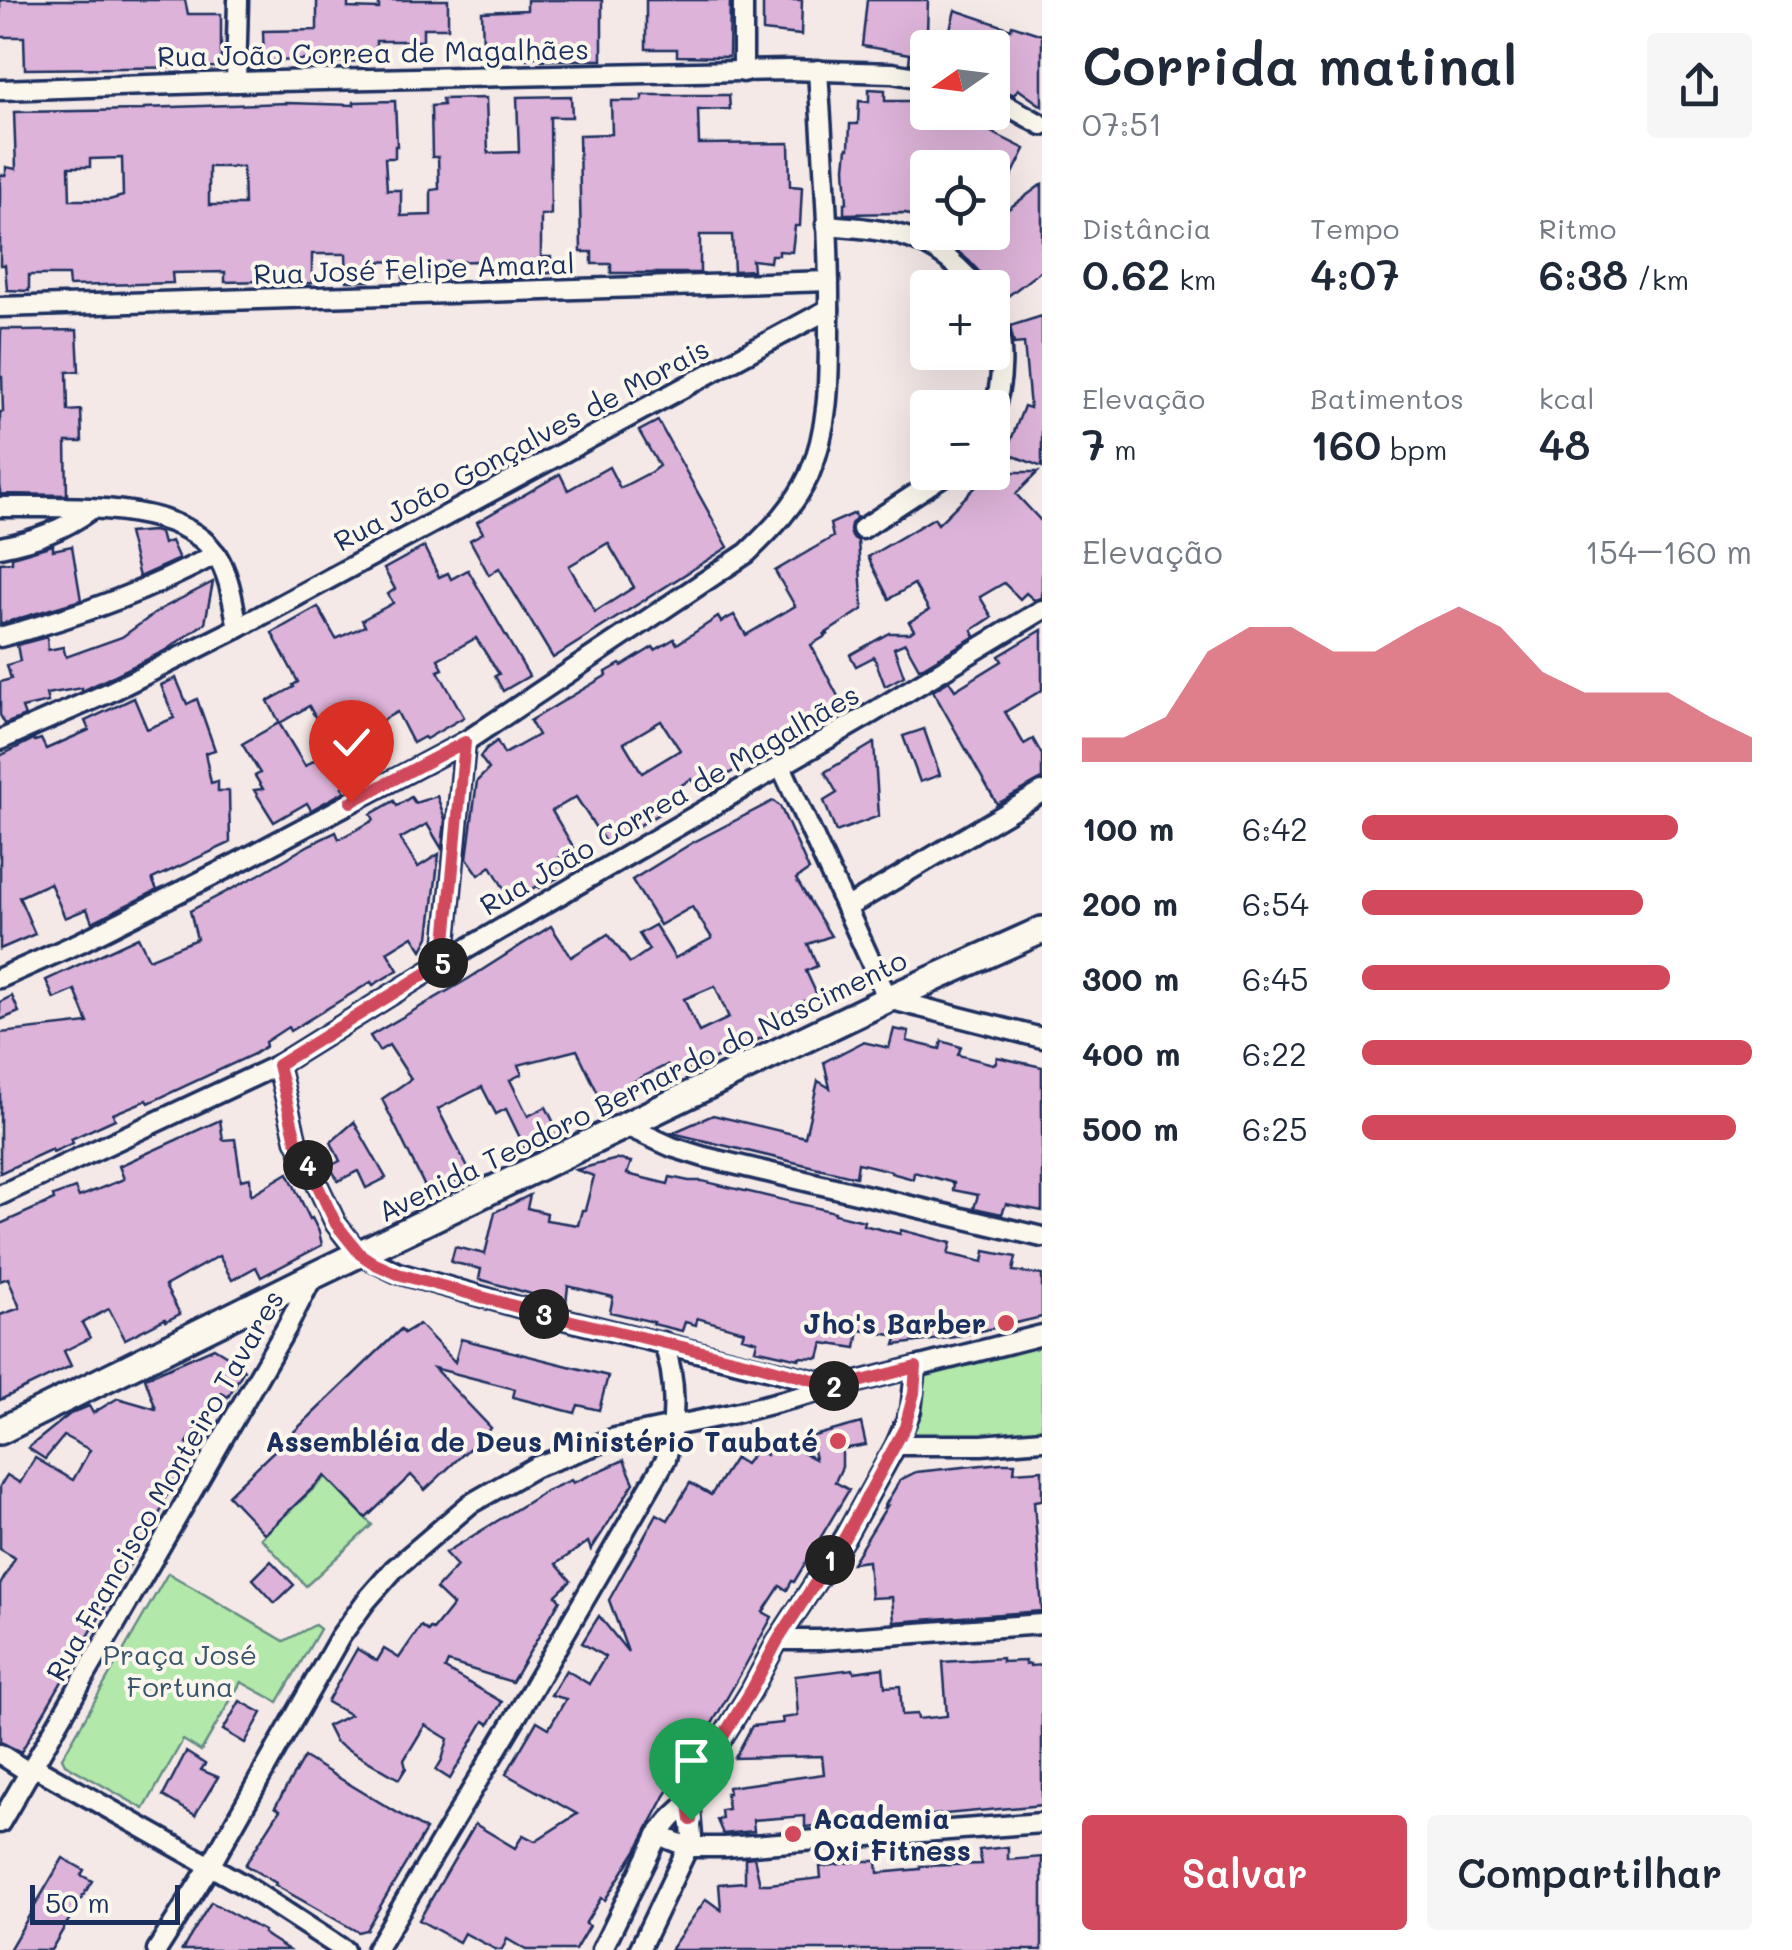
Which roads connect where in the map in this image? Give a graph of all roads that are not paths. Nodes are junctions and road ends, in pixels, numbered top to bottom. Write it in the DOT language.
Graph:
graph roads {
  1 [pos="238,0"];
  2 [pos="743,0"];
  3 [pos="818,70"];
  4 [pos="743,72"];
  5 [pos="910,76"];
  6 [pos="236,82"];
  7 [pos="0,90"];
  8 [pos="1010,107"];
  9 [pos="1042,124"];
  10 [pos="826,225"];
  11 [pos="963,270"];
  12 [pos="829,281"];
  13 [pos="0,308"];
  14 [pos="829,308"];
  15 [pos="922,490"];
  16 [pos="0,507"];
  17 [pos="92,509"];
  18 [pos="862,529"];
  19 [pos="0,547"];
  20 [pos="216,554"];
  21 [pos="1042,610"];
  22 [pos="238,628"];
  23 [pos="0,638"];
  24 [pos="0,740"];
  25 [pos="465,742"];
  26 [pos="781,766"];
  27 [pos="1042,792"];
  28 [pos="846,908"];
  29 [pos="1042,930"];
  30 [pos="444,962"];
  31 [pos="0,978"];
  32 [pos="888,999"];
  33 [pos="1042,1038"];
  34 [pos="278,1065"];
  35 [pos="626,1126"];
  36 [pos="0,1195"];
  37 [pos="1042,1238"];
  38 [pos="360,1254"];
  39 [pos="313,1276"];
  40 [pos="1042,1335"];
  41 [pos="663,1342"];
  42 [pos="916,1367"];
  43 [pos="839,1387"];
  44 [pos="672,1427"];
  45 [pos="4,1434"];
  46 [pos="1042,1440"];
  47 [pos="896,1446"];
  48 [pos="1042,1624"];
  49 [pos="778,1640"];
  50 [pos="0,1754"];
  51 [pos="32,1770"];
  52 [pos="689,1802"];
  53 [pos="1042,1823"];
  54 [pos="0,1824"];
  55 [pos="658,1835"];
  56 [pos="688,1847"];
  57 [pos="210,1866"];
  58 [pos="158,1950"];
  59 [pos="344,1950"];
  60 [pos="376,1950"];
  61 [pos="602,1950"];
  62 [pos="639,1950"];
  1 -- 6 [label="street"];
  2 -- 4 [label="street"];
  3 -- 4 [label="street, Rua João Correa de Magalhães"];
  3 -- 5 [label="street, Rua João Correa de Magalhães"];
  3 -- 10 [label="street"];
  4 -- 6 [label="street, Rua João Correa de Magalhães"];
  6 -- 7 [label="street, Rua João Correa de Magalhães"];
  8 -- 9 [label="street"];
  10 -- 11 [label="street"];
  10 -- 12 [label="street"];
  12 -- 13 [label="street, Rua José Felipe Amaral"];
  12 -- 14 [label="street"];
  14 -- 22 [label="street, Rua João Gonçalves de Morais"];
  14 -- 25 [label="street"];
  15 -- 18 [label="street"];
  16 -- 17 [label="street"];
  17 -- 19 [label="street"];
  17 -- 20 [label="street"];
  20 -- 22 [label="street"];
  20 -- 23 [label="street"];
  21 -- 26 [label="street, Rua João Correa de Magalhães"];
  22 -- 24 [label="street, Rua João Gonçalves de Morais"];
  25 -- 30 [label="street"];
  25 -- 31 [label="street"];
  26 -- 28 [label="street"];
  26 -- 30 [label="street, Rua João Correa de Magalhães"];
  27 -- 28 [label="street"];
  28 -- 32 [label="street"];
  29 -- 32 [label="street, Avenida Teodoro Bernardo do Nascimento"];
  30 -- 34 [label="street, Rua João Correa de Magalhães"];
  32 -- 33 [label="street"];
  32 -- 35 [label="street, Avenida Teodoro Bernardo do Nascimento"];
  34 -- 36 [label="street, Rua João Correa de Magalhães"];
  34 -- 38 [label="street"];
  35 -- 37 [label="street"];
  35 -- 38 [label="street, Avenida Teodoro Bernardo do Nascimento"];
  38 -- 39 [label="street, Avenida Teodoro Bernardo do Nascimento"];
  38 -- 41 [label="street"];
  39 -- 45 [label="street, Avenida Teodoro Bernardo do Nascimento"];
  39 -- 51 [label="street, Rua Francisco Monteiro Tavares"];
  40 -- 42 [label="street"];
  41 -- 43 [label="street"];
  41 -- 44 [label="street"];
  42 -- 43 [label="street"];
  42 -- 47 [label="street"];
  43 -- 44 [label="street"];
  44 -- 57 [label="street"];
  44 -- 60 [label="street"];
  46 -- 47 [label="street"];
  47 -- 49 [label="street"];
  48 -- 49 [label="street"];
  49 -- 52 [label="street"];
  50 -- 51 [label="street"];
  51 -- 54 [label="street, Rua Francisco Monteiro Tavares"];
  51 -- 57 [label="street"];
  52 -- 55 [label="street"];
  52 -- 56 [label="street"];
  53 -- 56 [label="street"];
  55 -- 56 [label="street"];
  55 -- 61 [label="street"];
  56 -- 62 [label="street"];
  57 -- 58 [label="street"];
  57 -- 59 [label="street"];
}
